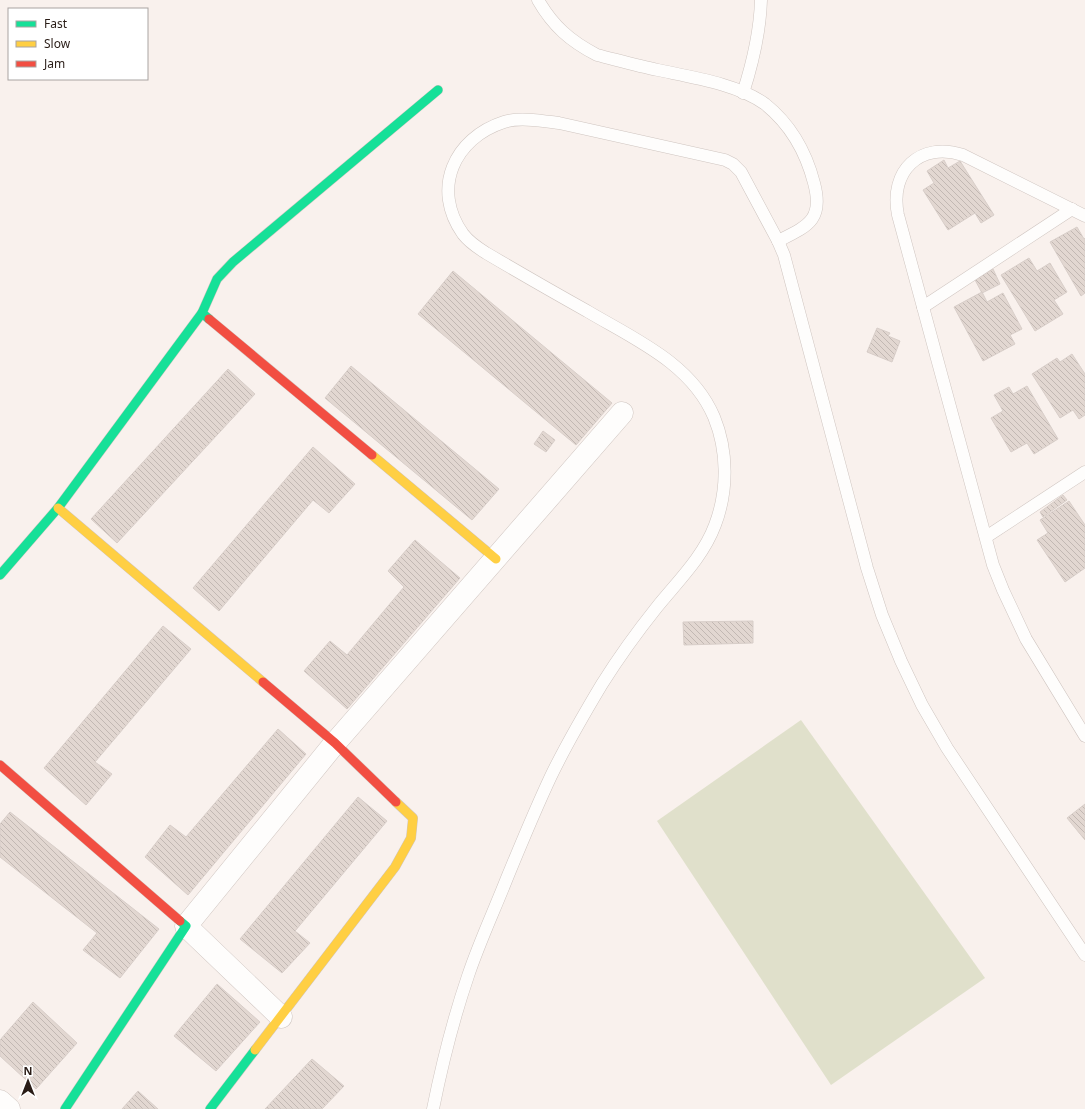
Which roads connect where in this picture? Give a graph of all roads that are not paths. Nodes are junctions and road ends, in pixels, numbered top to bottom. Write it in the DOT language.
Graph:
graph roads {
  1 [pos="538,0"];
  2 [pos="761,0"];
  3 [pos="438,90"];
  4 [pos="743,93"];
  5 [pos="1072,209"];
  6 [pos="1085,216"];
  7 [pos="778,241"];
  8 [pos="923,307"];
  9 [pos="202,313"];
  10 [pos="622,413"];
  11 [pos="1085,472"];
  12 [pos="58,508"];
  13 [pos="986,537"];
  14 [pos="496,559"];
  15 [pos="0,574"];
  16 [pos="1085,736"];
  17 [pos="335,743"];
  18 [pos="0,765"];
  19 [pos="186,926"];
  20 [pos="1085,955"];
  21 [pos="281,1017"];
  22 [pos="0,1101"];
  23 [pos="9,1109"];
  24 [pos="65,1109"];
  25 [pos="210,1109"];
  26 [pos="433,1109"];
  1 -- 4 [label="lane"];
  2 -- 4 [label="lane"];
  3 -- 9 [label="street"];
  4 -- 7 [label="lane"];
  5 -- 6 [label="lane"];
  5 -- 8 [label="lane"];
  5 -- 8 [label="lane"];
  7 -- 20 [label="lane"];
  7 -- 26 [label="lane"];
  8 -- 13 [label="lane"];
  9 -- 12 [label="street"];
  9 -- 14 [label="street"];
  10 -- 14 [label="street"];
  11 -- 13 [label="lane"];
  12 -- 15 [label="street"];
  12 -- 17 [label="street"];
  13 -- 16 [label="lane"];
  14 -- 17 [label="street"];
  17 -- 19 [label="street"];
  17 -- 21 [label="street"];
  18 -- 19 [label="street"];
  19 -- 21 [label="street"];
  19 -- 24 [label="street"];
  21 -- 25 [label="street"];
  22 -- 23 [label="street"];
}
